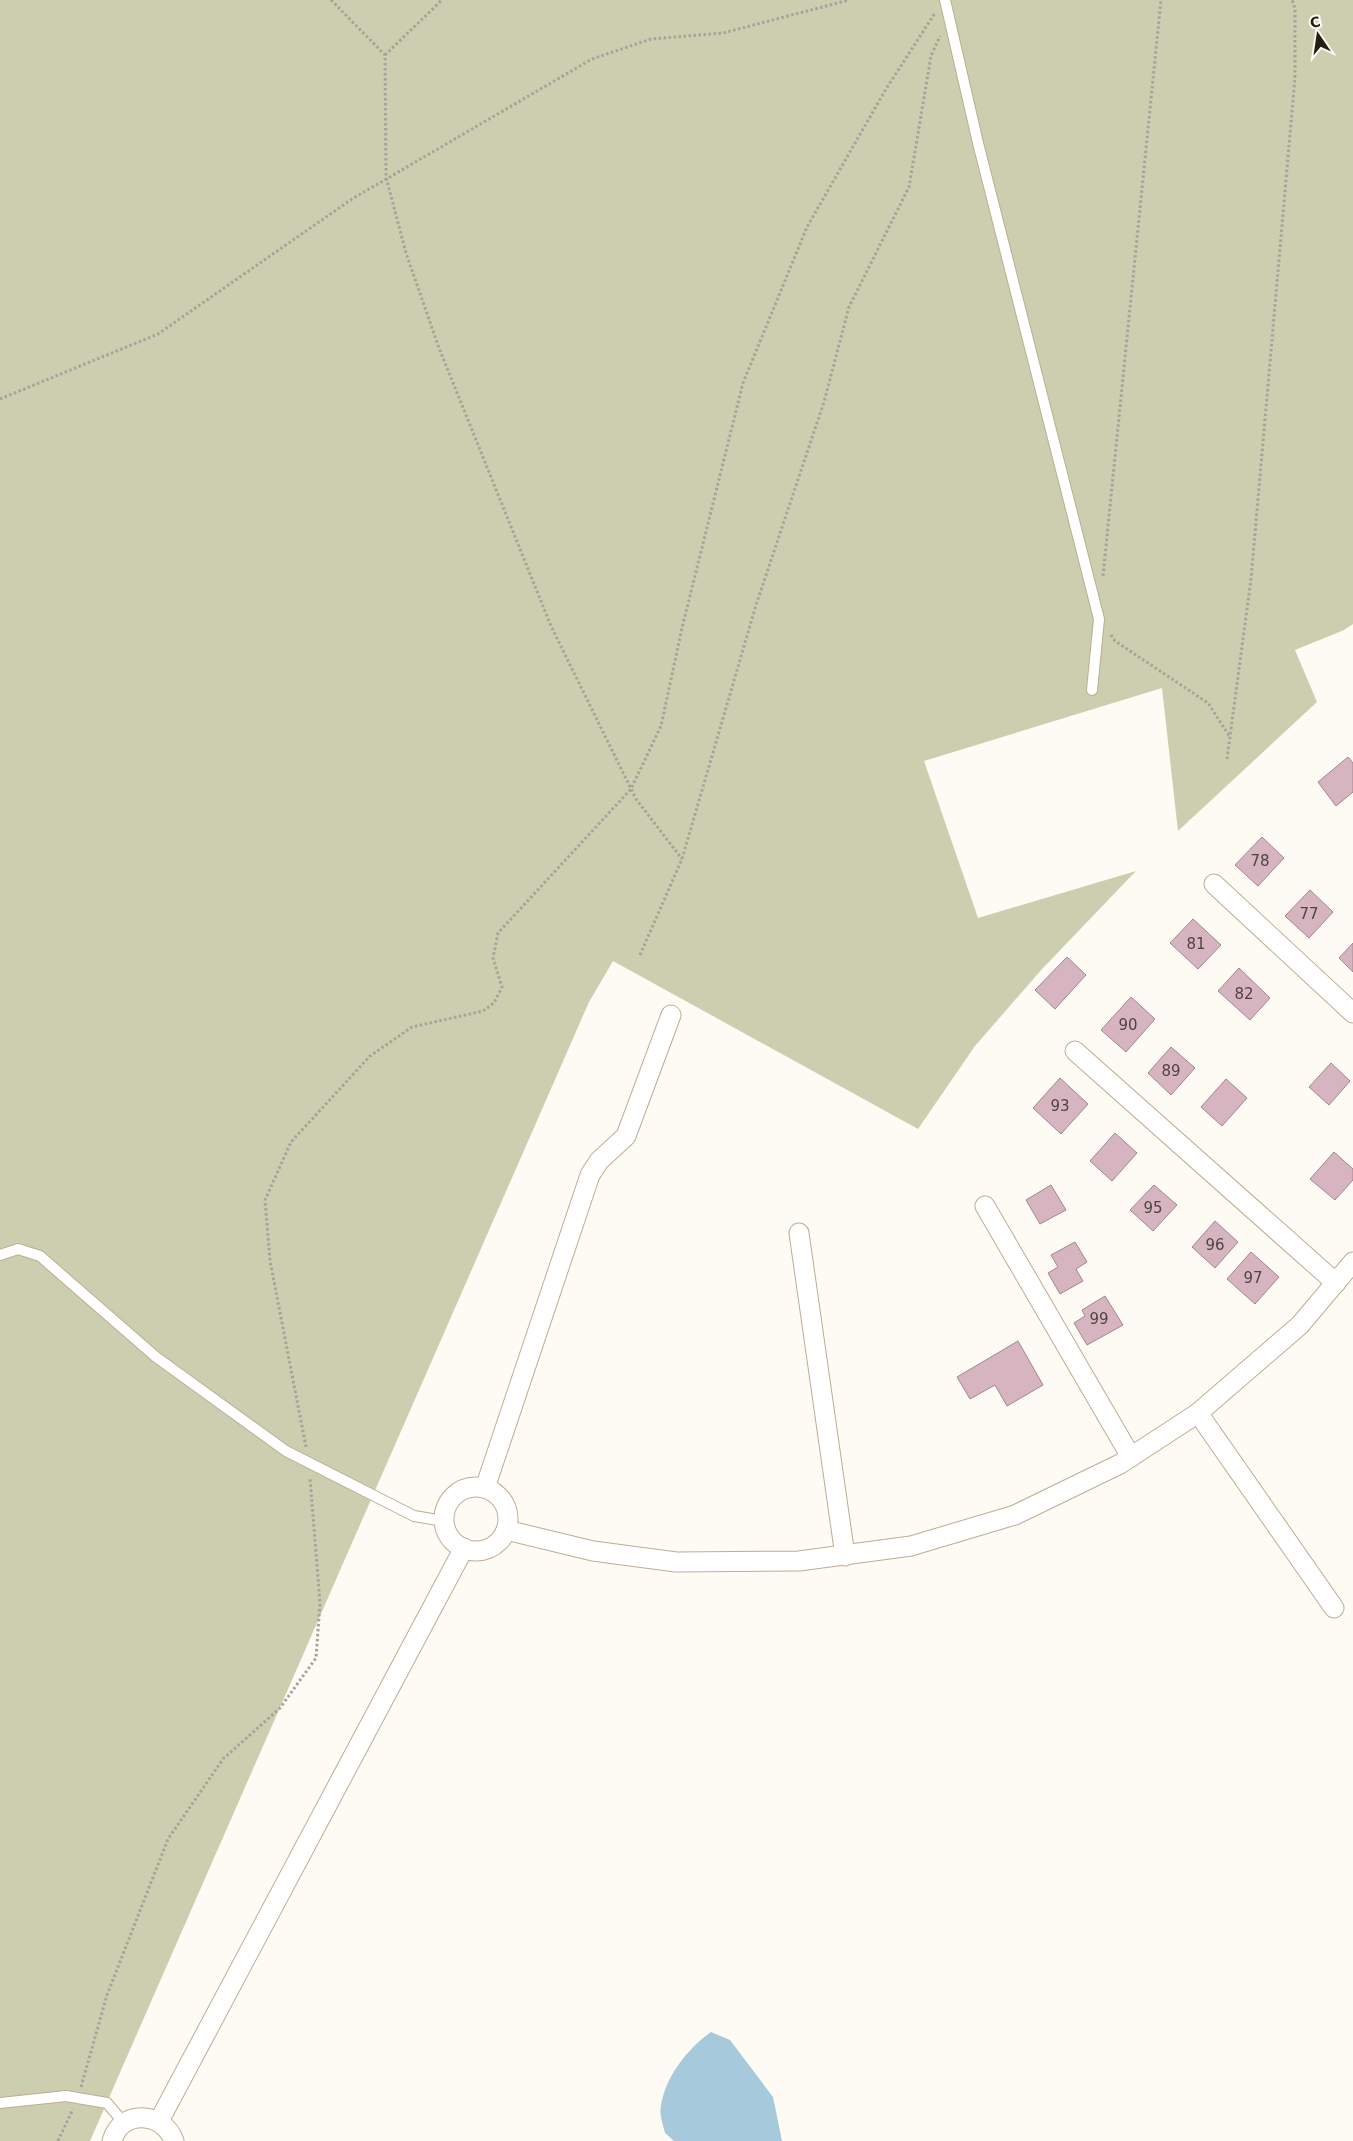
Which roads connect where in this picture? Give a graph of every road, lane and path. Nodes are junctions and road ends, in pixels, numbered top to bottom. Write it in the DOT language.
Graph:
graph roads {
  1 [pos="330,0"];
  2 [pos="442,0"];
  3 [pos="849,0"];
  4 [pos="1161,0"];
  5 [pos="1292,0"];
  6 [pos="941,4"];
  7 [pos="949,18"];
  8 [pos="385,55"];
  9 [pos="386,178"];
  10 [pos="0,398"];
  11 [pos="1103,579"];
  12 [pos="1099,619"];
  13 [pos="1092,690"];
  14 [pos="1230,737"];
  15 [pos="1227,759"];
  16 [pos="631,789"];
  17 [pos="682,860"];
  18 [pos="1214,884"];
  19 [pos="640,954"];
  20 [pos="1353,1013"];
  21 [pos="671,1015"];
  22 [pos="1075,1051"];
  23 [pos="986,1206"];
  24 [pos="799,1233"];
  25 [pos="0,1255"];
  26 [pos="1353,1262"];
  27 [pos="1336,1283"];
  28 [pos="1198,1413"];
  29 [pos="1131,1457"];
  30 [pos="309,1462"];
  31 [pos="485,1488"];
  32 [pos="444,1521"];
  33 [pos="506,1530"];
  34 [pos="464,1548"];
  35 [pos="845,1556"];
  36 [pos="1334,1608"];
  37 [pos="78,2098"];
  38 [pos="0,2103"];
  39 [pos="159,2121"];
  40 [pos="124,2123"];
  41 [pos="58,2141"];
  42 [pos="112,2141"];
  43 [pos="174,2141"];
  1 -- 8 [label="path"];
  2 -- 8 [label="path"];
  3 -- 9 [label="path"];
  4 -- 11 [label="path"];
  5 -- 14 [label="path"];
  6 -- 7 [label="lane"];
  6 -- 16 [label="path"];
  7 -- 12 [label="lane"];
  7 -- 17 [label="path"];
  8 -- 9 [label="path"];
  9 -- 10 [label="path"];
  9 -- 16 [label="path"];
  12 -- 13 [label="lane"];
  12 -- 14 [label="path"];
  14 -- 15 [label="path"];
  16 -- 17 [label="path"];
  16 -- 30 [label="path"];
  17 -- 19 [label="path"];
  18 -- 20 [label="street"];
  21 -- 31 [label="street"];
  22 -- 27 [label="street"];
  23 -- 29 [label="street"];
  24 -- 35 [label="street"];
  25 -- 30 [label="lane"];
  26 -- 27 [label="street"];
  27 -- 28 [label="street"];
  28 -- 29 [label="street"];
  28 -- 36 [label="street"];
  29 -- 35 [label="street"];
  30 -- 32 [label="lane"];
  30 -- 37 [label="path"];
  31 -- 32 [label="street"];
  31 -- 33 [label="street"];
  32 -- 34 [label="street"];
  33 -- 34 [label="street"];
  33 -- 35 [label="street"];
  34 -- 39 [label="street"];
  37 -- 38 [label="lane"];
  37 -- 40 [label="lane"];
  37 -- 41 [label="path"];
  39 -- 40 [label="street"];
  39 -- 43 [label="street"];
  40 -- 42 [label="street"];
}
